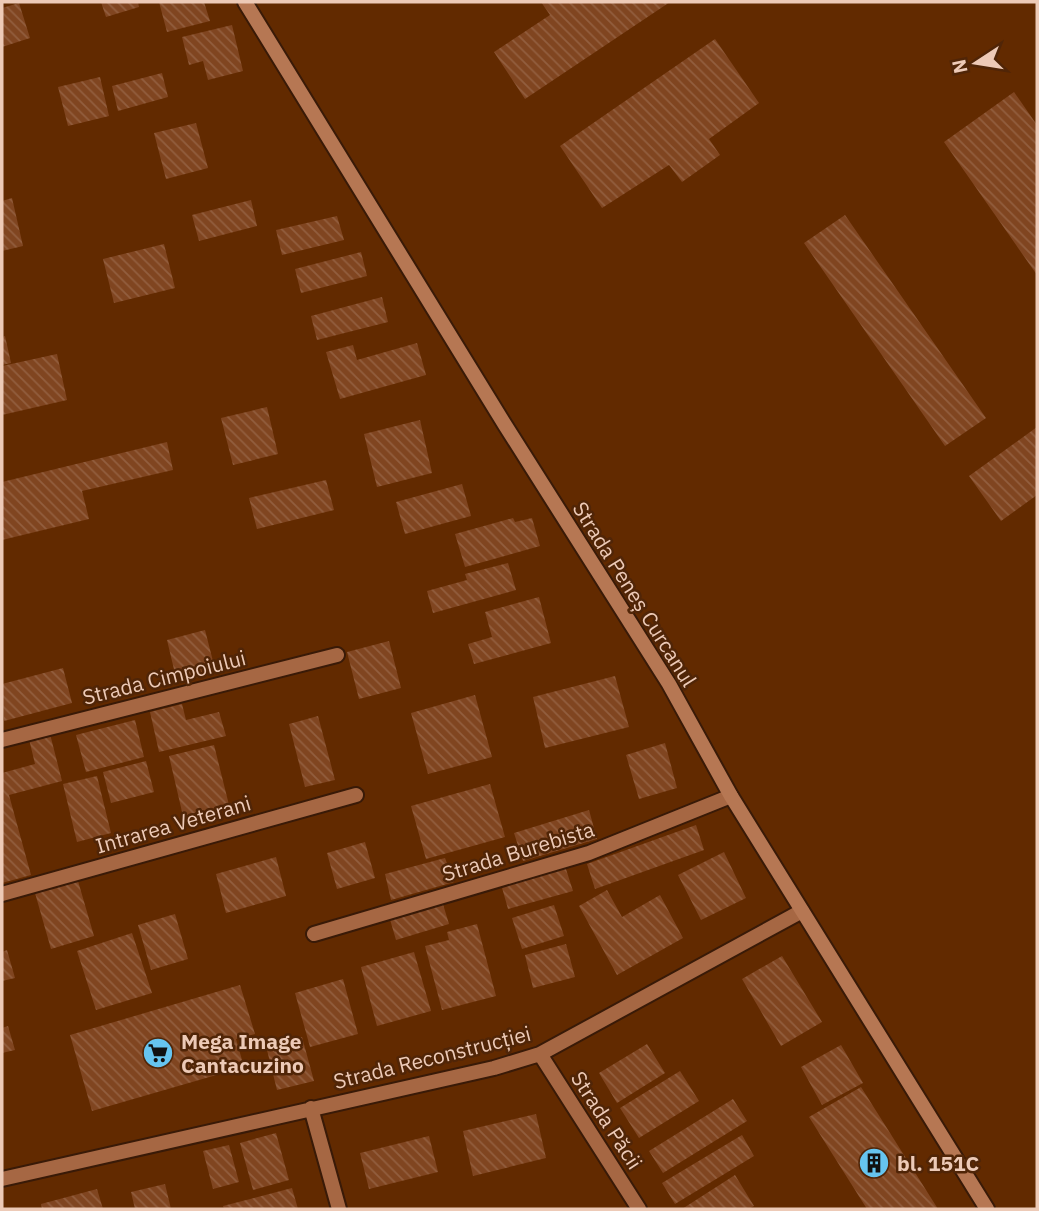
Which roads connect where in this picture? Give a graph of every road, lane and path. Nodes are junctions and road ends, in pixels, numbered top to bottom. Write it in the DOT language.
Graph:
graph roads {
  1 [pos="245,2"];
  2 [pos="337,655"];
  3 [pos="2,740"];
  4 [pos="356,795"];
  5 [pos="731,796"];
  6 [pos="2,894"];
  7 [pos="802,911"];
  8 [pos="314,934"];
  9 [pos="540,1054"];
  10 [pos="311,1108"];
  11 [pos="2,1179"];
  12 [pos="340,1209"];
  13 [pos="639,1209"];
  14 [pos="987,1209"];
  1 -- 5 [label="street, Strada Peneș Curcanul"];
  2 -- 3 [label="street, Strada Cimpoiului"];
  4 -- 6 [label="street, Intrarea Veterani"];
  5 -- 7 [label="street, Strada Peneș Curcanul"];
  5 -- 8 [label="street, Strada Burebista"];
  7 -- 9 [label="street, Strada Reconstrucției"];
  7 -- 14 [label="street, Strada Peneș Curcanul"];
  9 -- 10 [label="street, Strada Reconstrucției"];
  9 -- 13 [label="street, Strada Păcii"];
  10 -- 11 [label="street, Strada Reconstrucției"];
  10 -- 12 [label="street"];
}
